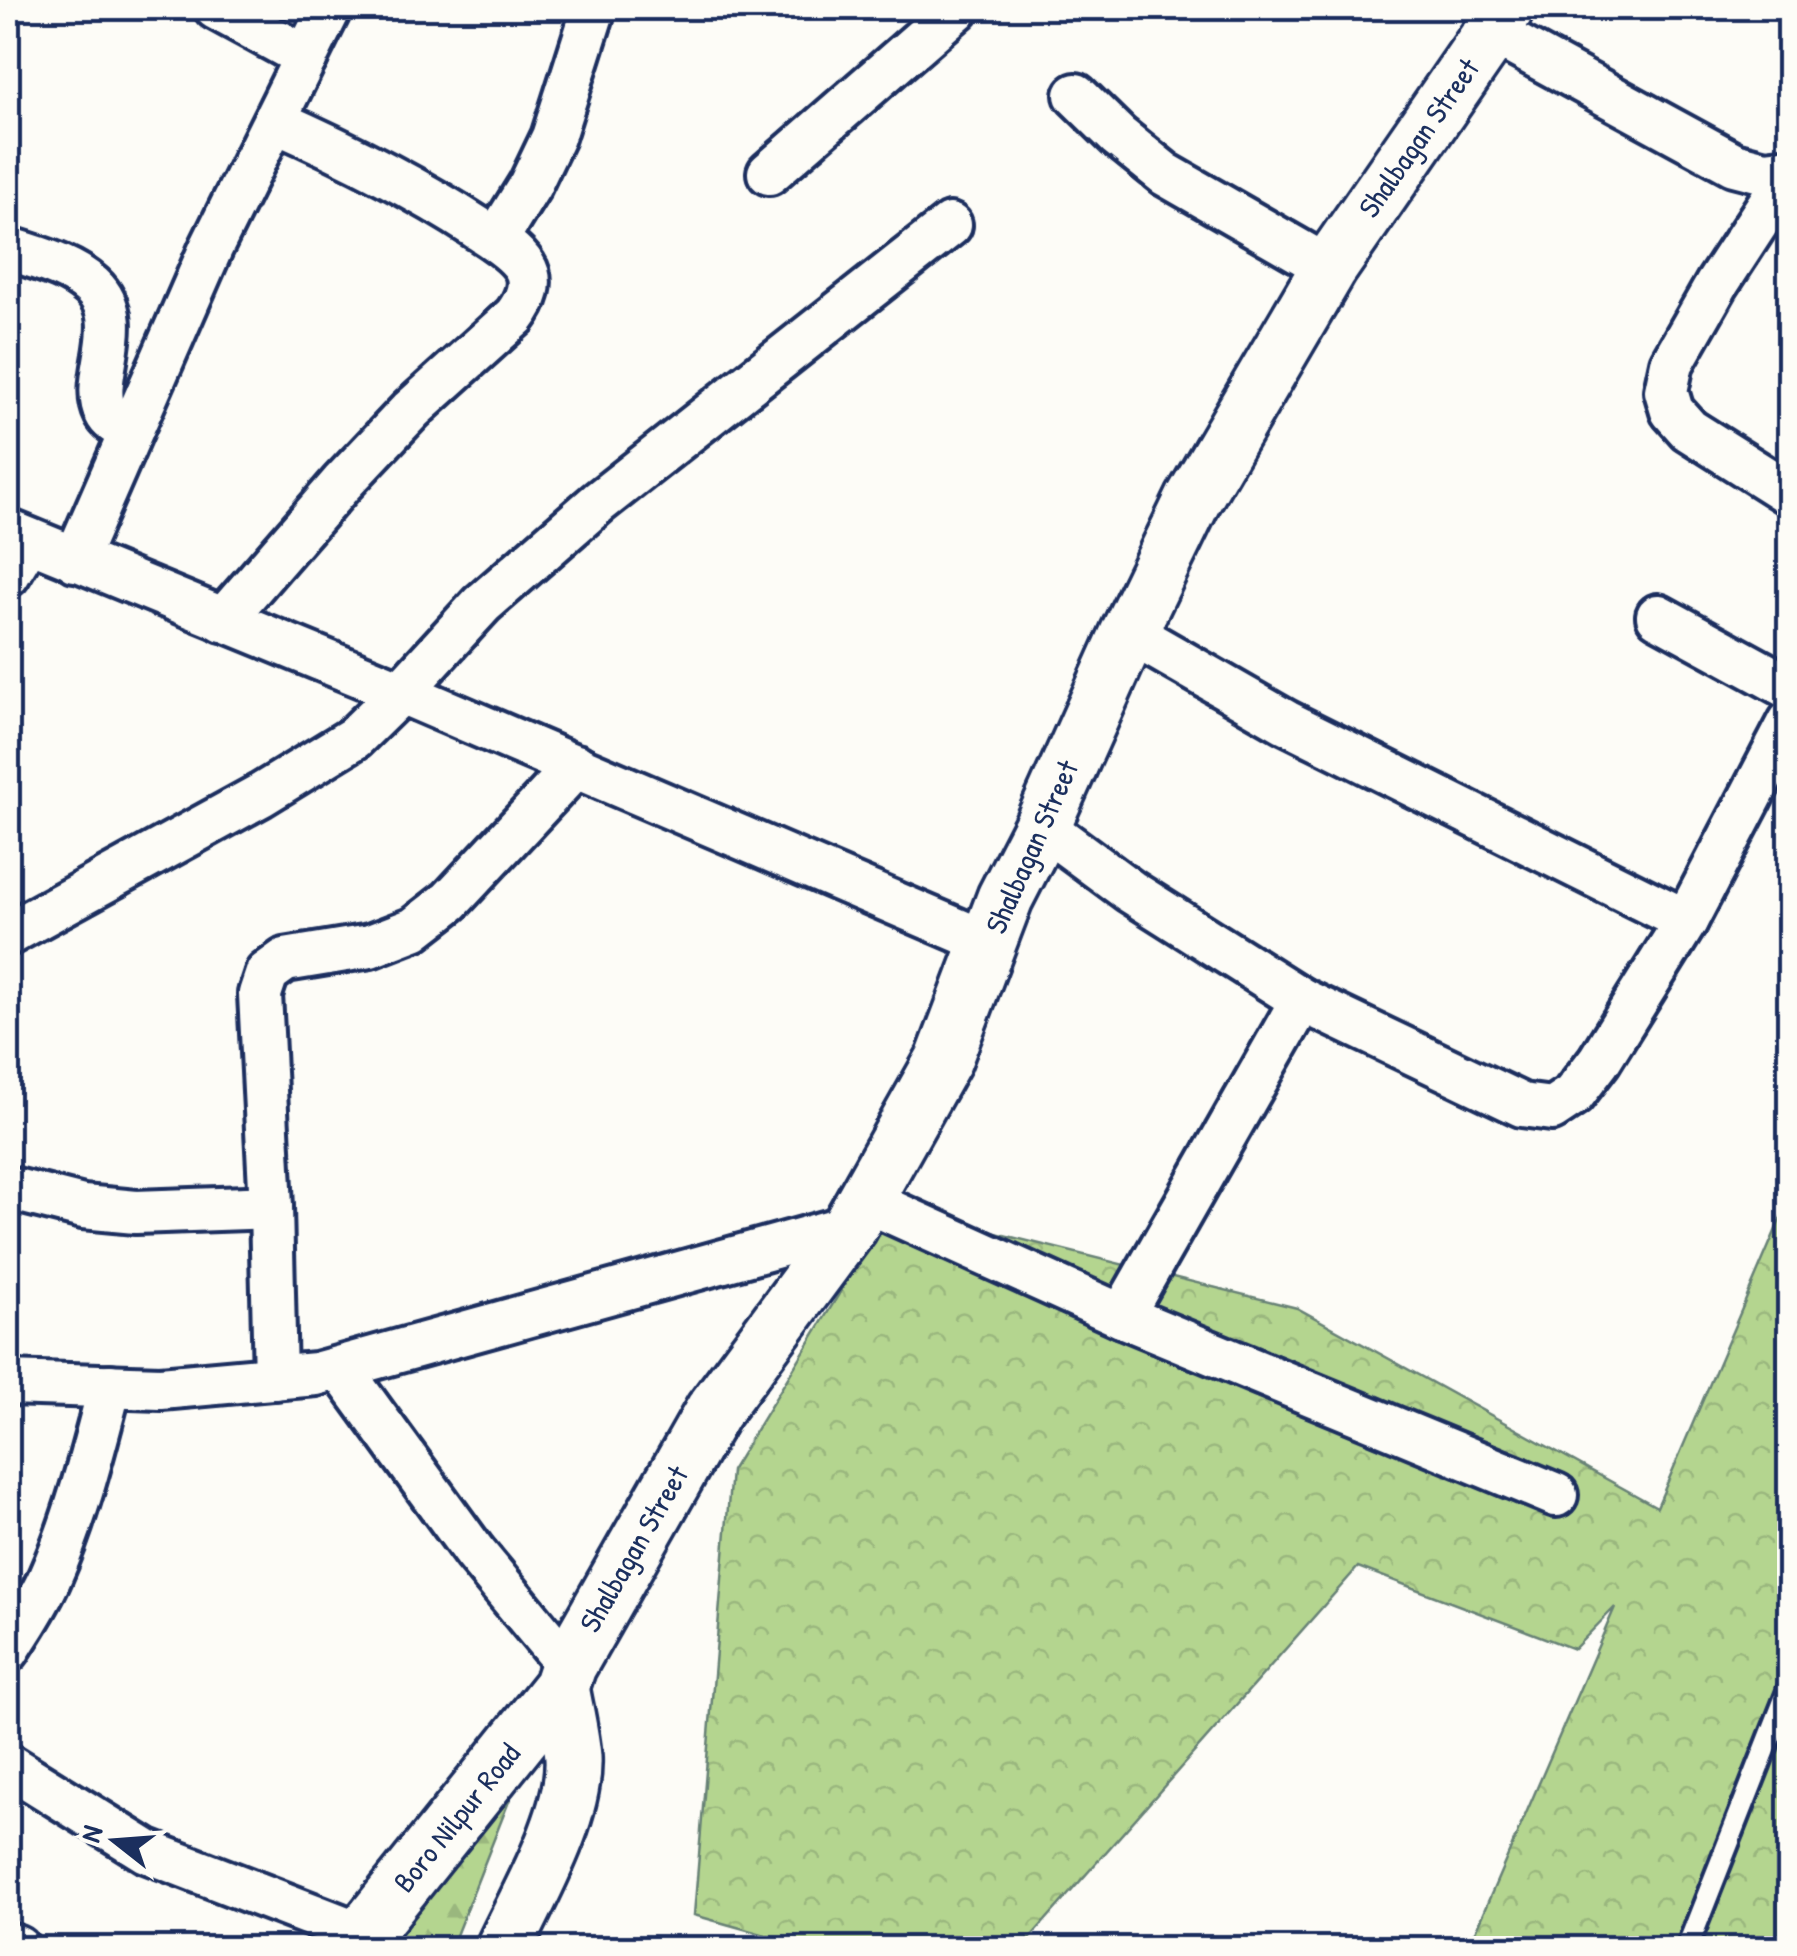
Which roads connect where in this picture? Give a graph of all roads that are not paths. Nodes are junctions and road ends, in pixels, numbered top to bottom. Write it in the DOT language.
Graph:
graph roads {
  1 [pos="216,8"];
  2 [pos="330,8"];
  3 [pos="594,8"];
  4 [pos="958,8"];
  5 [pos="1499,20"];
  6 [pos="306,58"];
  7 [pos="1076,95"];
  8 [pos="275,121"];
  9 [pos="1790,170"];
  10 [pos="769,173"];
  11 [pos="950,225"];
  12 [pos="496,240"];
  13 [pos="8,248"];
  14 [pos="1329,268"];
  15 [pos="130,432"];
  16 [pos="1790,494"];
  17 [pos="14,549"];
  18 [pos="75,560"];
  19 [pos="1658,616"];
  20 [pos="223,620"];
  21 [pos="1128,632"];
  22 [pos="1790,688"];
  23 [pos="401,692"];
  24 [pos="1790,722"];
  25 [pos="576,766"];
  26 [pos="1042,826"];
  27 [pos="1686,921"];
  28 [pos="8,934"];
  29 [pos="988,943"];
  30 [pos="1302,1000"];
  31 [pos="8,1188"];
  32 [pos="271,1207"];
  33 [pos="857,1213"];
  34 [pos="1122,1316"];
  35 [pos="340,1368"];
  36 [pos="275,1378"];
  37 [pos="8,1383"];
  38 [pos="110,1386"];
  39 [pos="1556,1495"];
  40 [pos="8,1650"];
  41 [pos="564,1676"];
  42 [pos="1790,1686"];
  43 [pos="8,1765"];
  44 [pos="358,1942"];
  45 [pos="8,1944"];
  46 [pos="18,1948"];
  47 [pos="504,1948"];
  48 [pos="1688,1948"];
  1 -- 6 [label="street"];
  2 -- 6 [label="street"];
  3 -- 12 [label="street"];
  4 -- 10 [label="street"];
  5 -- 9 [label="street"];
  5 -- 14 [label="street, Shalbagan Street"];
  6 -- 8 [label="street"];
  7 -- 14 [label="street"];
  8 -- 12 [label="street"];
  8 -- 15 [label="street"];
  9 -- 16 [label="street"];
  11 -- 23 [label="street"];
  12 -- 20 [label="street"];
  13 -- 15 [label="street"];
  14 -- 21 [label="street, Shalbagan Street"];
  15 -- 18 [label="street"];
  17 -- 18 [label="street"];
  18 -- 20 [label="street"];
  19 -- 22 [label="street"];
  20 -- 23 [label="street"];
  21 -- 26 [label="street, Shalbagan Street"];
  21 -- 27 [label="street"];
  23 -- 25 [label="street"];
  23 -- 28 [label="street"];
  24 -- 27 [label="street"];
  25 -- 29 [label="street"];
  25 -- 32 [label="street"];
  26 -- 29 [label="street, Shalbagan Street"];
  26 -- 30 [label="street"];
  27 -- 30 [label="street"];
  29 -- 33 [label="street, Shalbagan Street"];
  30 -- 34 [label="street"];
  31 -- 32 [label="street"];
  32 -- 36 [label="street"];
  33 -- 34 [label="street"];
  33 -- 35 [label="street"];
  33 -- 41 [label="street, Shalbagan Street"];
  34 -- 39 [label="street"];
  35 -- 36 [label="street"];
  35 -- 41 [label="street"];
  36 -- 38 [label="street"];
  37 -- 38 [label="street"];
  38 -- 40 [label="street"];
  41 -- 44 [label="street, Boro Nilpur Road"];
  41 -- 47 [label="street"];
  42 -- 48 [label="lane"];
  43 -- 44 [label="street"];
  45 -- 46 [label="street"];
}
